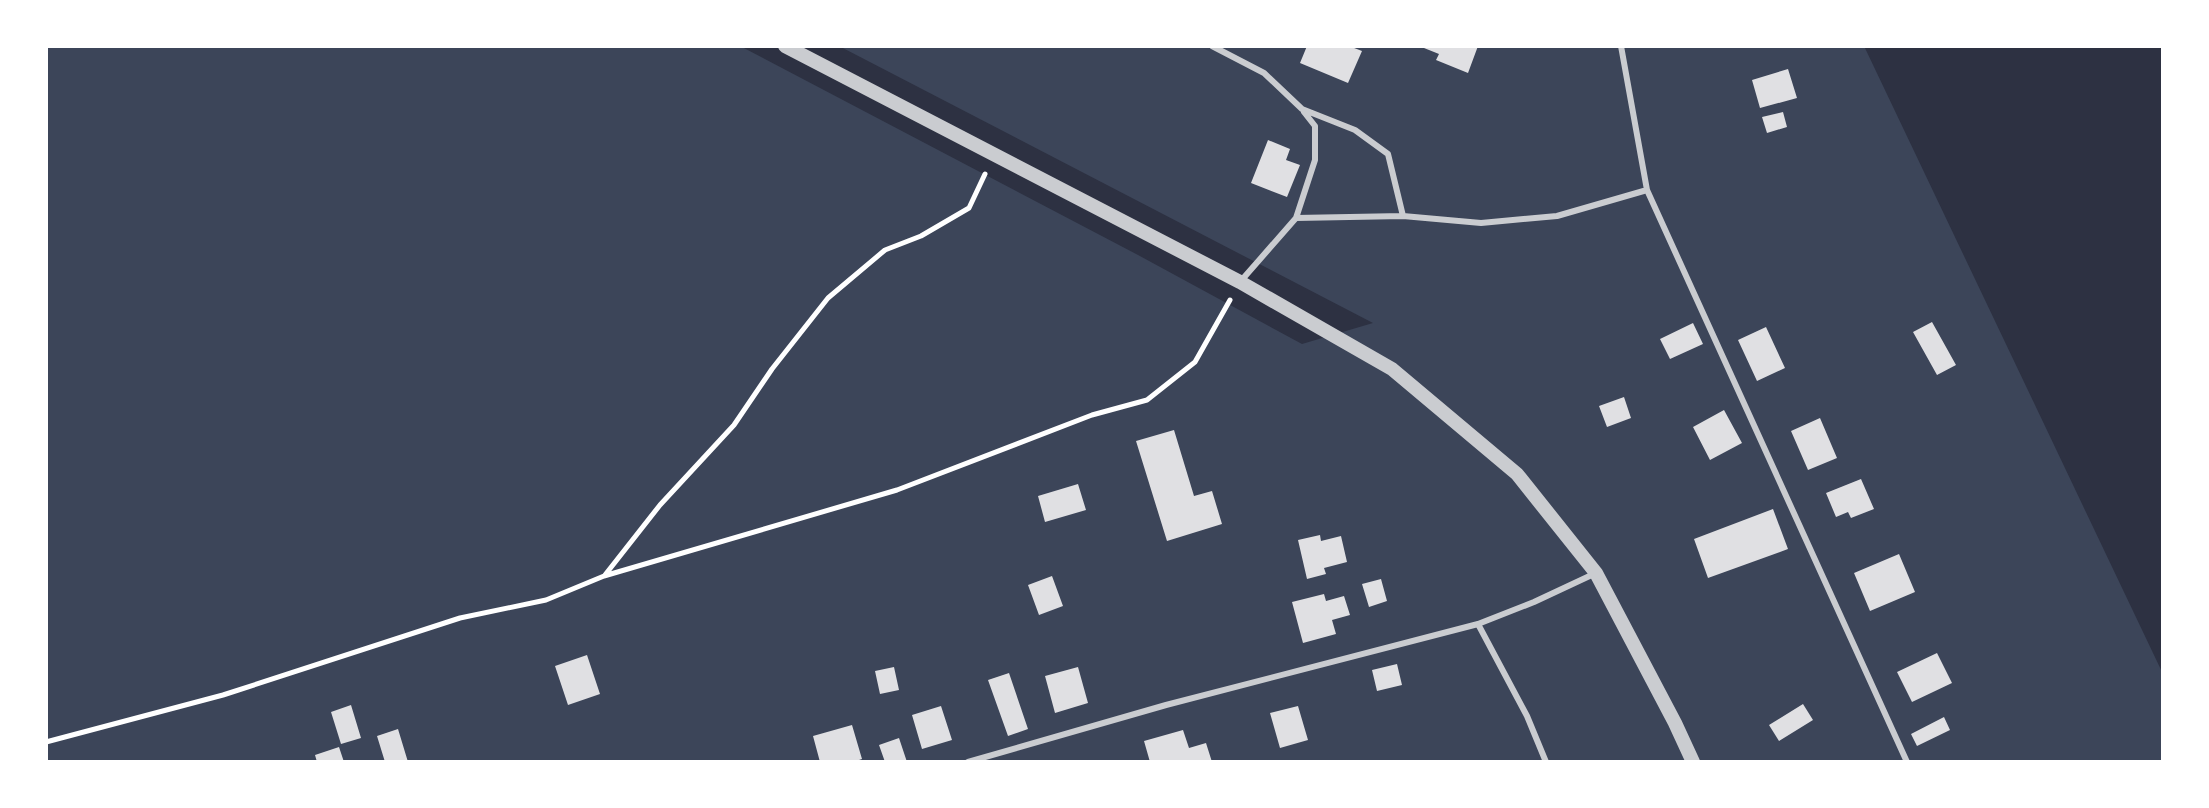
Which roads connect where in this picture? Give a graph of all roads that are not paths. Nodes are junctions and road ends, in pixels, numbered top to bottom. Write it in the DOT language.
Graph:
graph roads {
  1 [pos="785,46"];
  2 [pos="1212,46"];
  3 [pos="1621,46"];
  4 [pos="1302,109"];
  5 [pos="1647,190"];
  6 [pos="1403,216"];
  7 [pos="1296,218"];
  8 [pos="1240,282"];
  9 [pos="1596,573"];
  10 [pos="1478,624"];
  11 [pos="968,762"];
  12 [pos="1546,762"];
  13 [pos="1693,762"];
  14 [pos="1907,762"];
  1 -- 8 [label="street"];
  2 -- 4 [label="lane"];
  3 -- 5 [label="lane"];
  4 -- 6 [label="lane"];
  4 -- 7 [label="lane"];
  5 -- 6 [label="lane"];
  5 -- 14 [label="lane"];
  6 -- 7 [label="lane"];
  7 -- 8 [label="lane"];
  8 -- 9 [label="street"];
  9 -- 10 [label="lane"];
  9 -- 13 [label="street"];
  10 -- 11 [label="lane"];
  10 -- 12 [label="lane"];
}
